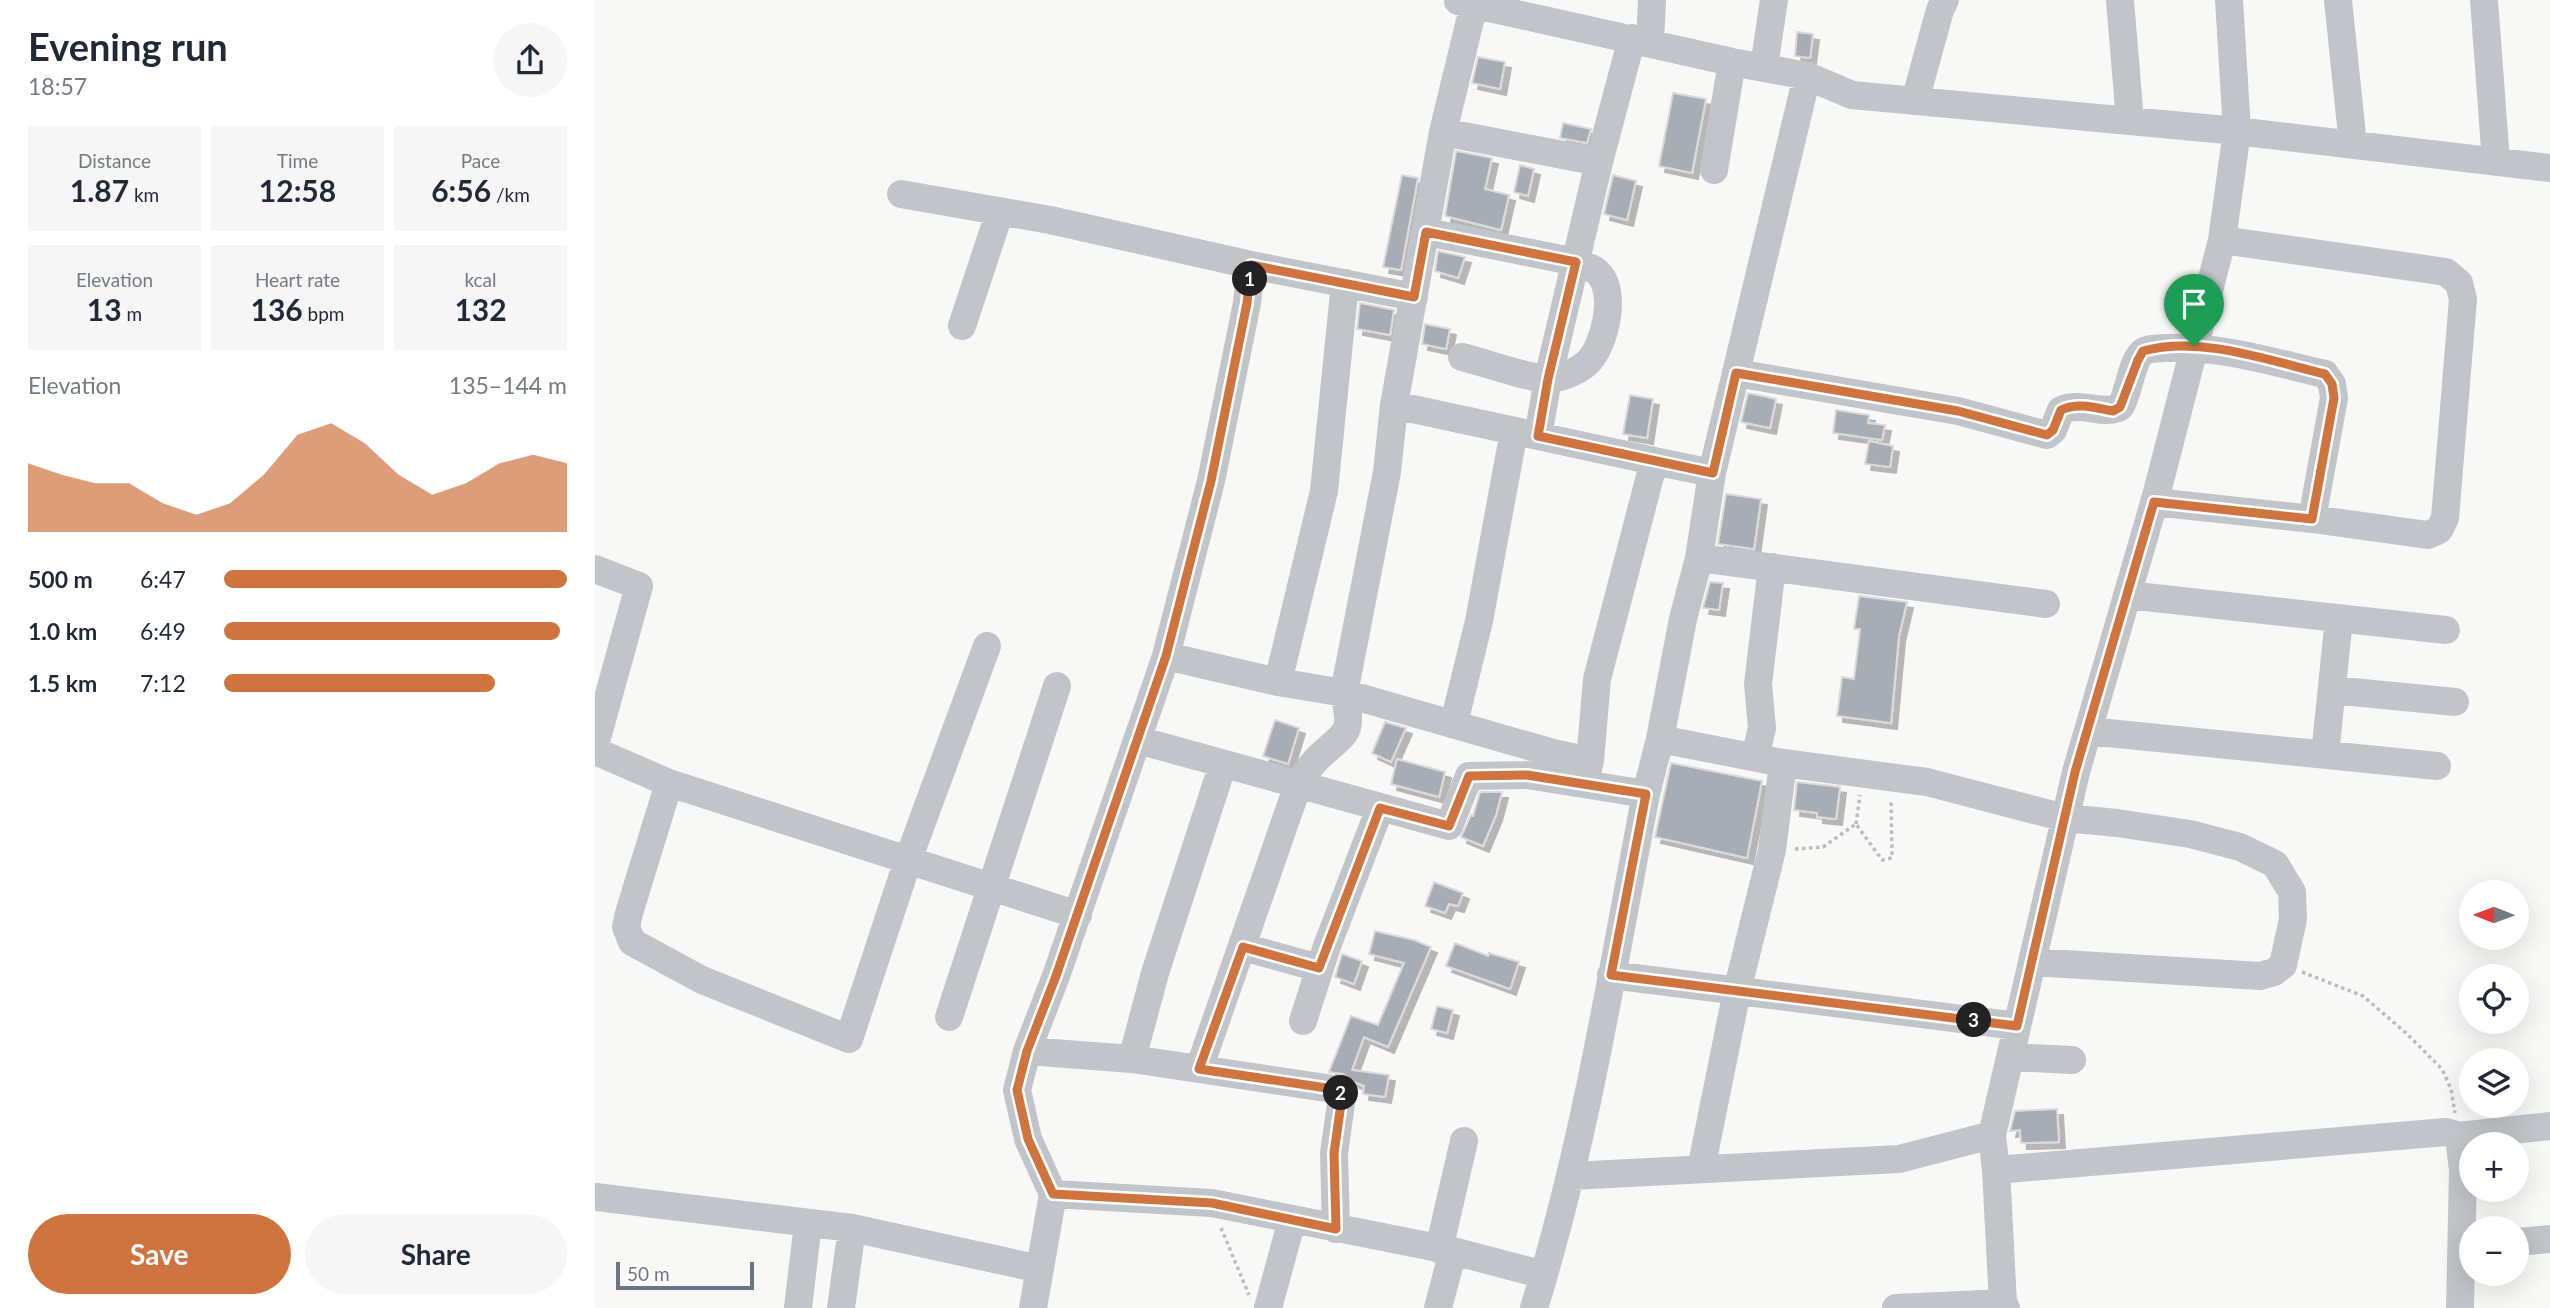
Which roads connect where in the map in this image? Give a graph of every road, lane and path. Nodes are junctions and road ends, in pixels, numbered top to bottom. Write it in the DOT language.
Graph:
graph roads {
  1 [pos="1652,0"];
  2 [pos="1774,0"];
  3 [pos="1945,0"];
  4 [pos="2120,0"];
  5 [pos="2229,0"];
  6 [pos="2338,0"];
  7 [pos="2484,0"];
  8 [pos="1468,2"];
  9 [pos="1641,40"];
  10 [pos="1733,62"];
  11 [pos="1764,67"];
  12 [pos="1807,76"];
  13 [pos="1915,101"];
  14 [pos="2130,121"];
  15 [pos="2237,131"];
  16 [pos="1443,132"];
  17 [pos="2353,145"];
  18 [pos="1599,162"];
  19 [pos="2496,162"];
  20 [pos="2550,168"];
  21 [pos="1714,170"];
  22 [pos="901,194"];
  23 [pos="1000,211"];
  24 [pos="1426,232"];
  25 [pos="2222,240"];
  26 [pos="1576,262"];
  27 [pos="1251,265"];
  28 [pos="1345,283"];
  29 [pos="1414,297"];
  30 [pos="962,326"];
  31 [pos="2194,346"];
  32 [pos="1462,357"];
  33 [pos="1736,373"];
  34 [pos="1548,379"];
  35 [pos="1394,405"];
  36 [pos="1526,433"];
  37 [pos="1654,461"];
  38 [pos="1713,473"];
  39 [pos="2154,502"];
  40 [pos="2312,519"];
  41 [pos="1699,558"];
  42 [pos="1772,567"];
  43 [pos="595,569"];
  44 [pos="2127,596"];
  45 [pos="2046,604"];
  46 [pos="2339,618"];
  47 [pos="2446,630"];
  48 [pos="987,646"];
  49 [pos="1166,656"];
  50 [pos="1278,682"];
  51 [pos="1057,687"];
  52 [pos="2332,690"];
  53 [pos="1344,693"];
  54 [pos="2455,702"];
  55 [pos="1454,723"];
  56 [pos="2088,731"];
  57 [pos="1660,739"];
  58 [pos="1138,740"];
  59 [pos="595,745"];
  60 [pos="595,751"];
  61 [pos="2325,755"];
  62 [pos="1755,757"];
  63 [pos="1783,763"];
  64 [pos="1223,764"];
  65 [pos="2437,766"];
  66 [pos="1587,772"];
  67 [pos="1876,776"];
  68 [pos="669,783"];
  69 [pos="1298,785"];
  70 [pos="1646,794"];
  71 [pos="1380,808"];
  72 [pos="2065,818"];
  73 [pos="1856,824"];
  74 [pos="1772,850"];
  75 [pos="908,860"];
  76 [pos="990,887"];
  77 [pos="1078,915"];
  78 [pos="1243,947"];
  79 [pos="2032,962"];
  80 [pos="2283,965"];
  81 [pos="1319,968"];
  82 [pos="1611,975"];
  83 [pos="1737,991"];
  84 [pos="949,1017"];
  85 [pos="1303,1020"];
  86 [pos="2017,1026"];
  87 [pos="1027,1051"];
  88 [pos="2010,1057"];
  89 [pos="1132,1059"];
  90 [pos="2072,1060"];
  91 [pos="1199,1069"];
  92 [pos="2550,1126"];
  93 [pos="2495,1132"];
  94 [pos="1992,1135"];
  95 [pos="2459,1136"];
  96 [pos="1464,1141"];
  97 [pos="1701,1169"];
  98 [pos="1996,1170"];
  99 [pos="1571,1176"];
  100 [pos="1053,1194"];
  101 [pos="595,1197"];
  102 [pos="1212,1203"];
  103 [pos="1292,1220"];
  104 [pos="808,1223"];
  105 [pos="852,1228"];
  106 [pos="1336,1229"];
  107 [pos="2550,1239"];
  108 [pos="2529,1241"];
  109 [pos="1446,1250"];
  110 [pos="1040,1269"];
  111 [pos="1544,1275"];
  112 [pos="2463,1286"];
  113 [pos="1261,1304"];
  114 [pos="2004,1306"];
  115 [pos="798,1308"];
  116 [pos="841,1308"];
  117 [pos="1033,1308"];
  118 [pos="1438,1308"];
  119 [pos="1534,1308"];
  120 [pos="1896,1308"];
  121 [pos="2461,1308"];
  1 -- 9 [label="street"];
  2 -- 11 [label="street"];
  3 -- 13 [label="street"];
  4 -- 14 [label="street"];
  5 -- 15 [label="street"];
  6 -- 17 [label="street"];
  7 -- 19 [label="street"];
  8 -- 9 [label="street"];
  8 -- 16 [label="street"];
  9 -- 10 [label="street"];
  9 -- 18 [label="street"];
  10 -- 11 [label="street"];
  10 -- 21 [label="street"];
  11 -- 12 [label="street"];
  12 -- 13 [label="street"];
  12 -- 33 [label="street"];
  13 -- 14 [label="street"];
  14 -- 15 [label="street"];
  15 -- 17 [label="street"];
  15 -- 25 [label="street"];
  16 -- 18 [label="street"];
  16 -- 24 [label="street"];
  17 -- 19 [label="street"];
  18 -- 26 [label="street"];
  19 -- 20 [label="street"];
  22 -- 23 [label="street"];
  23 -- 27 [label="street"];
  23 -- 30 [label="street"];
  24 -- 26 [label="street"];
  24 -- 29 [label="street"];
  25 -- 31 [label="street"];
  25 -- 40 [label="street"];
  26 -- 34 [label="street"];
  26 -- 34 [label="street"];
  27 -- 28 [label="street"];
  27 -- 49 [label="street"];
  28 -- 29 [label="street"];
  28 -- 50 [label="street"];
  29 -- 35 [label="street"];
  31 -- 33 [label="street"];
  31 -- 39 [label="street"];
  31 -- 40 [label="street"];
  32 -- 34 [label="street"];
  33 -- 38 [label="street"];
  34 -- 36 [label="street"];
  35 -- 36 [label="street"];
  35 -- 53 [label="street"];
  36 -- 37 [label="street"];
  36 -- 55 [label="street"];
  37 -- 38 [label="street"];
  37 -- 66 [label="street"];
  38 -- 41 [label="street"];
  39 -- 40 [label="street"];
  39 -- 44 [label="street"];
  41 -- 42 [label="street"];
  41 -- 57 [label="street"];
  42 -- 45 [label="street"];
  42 -- 62 [label="street"];
  43 -- 59 [label="street"];
  44 -- 46 [label="street"];
  44 -- 56 [label="street"];
  46 -- 47 [label="street"];
  46 -- 52 [label="street"];
  48 -- 75 [label="street"];
  49 -- 50 [label="street"];
  49 -- 58 [label="street"];
  50 -- 53 [label="street"];
  51 -- 76 [label="street"];
  52 -- 54 [label="street"];
  52 -- 61 [label="street"];
  53 -- 55 [label="street"];
  53 -- 69 [label="street"];
  55 -- 66 [label="street"];
  56 -- 61 [label="street"];
  56 -- 72 [label="street"];
  57 -- 62 [label="street"];
  57 -- 70 [label="street"];
  58 -- 64 [label="street"];
  58 -- 77 [label="street"];
  60 -- 68 [label="street"];
  61 -- 65 [label="street"];
  62 -- 63 [label="street"];
  63 -- 67 [label="street"];
  63 -- 74 [label="street"];
  64 -- 69 [label="street"];
  64 -- 89 [label="street"];
  66 -- 70 [label="street"];
  66 -- 71 [label="street"];
  67 -- 72 [label="street"];
  67 -- 73 [label="path"];
  67 -- 73 [label="path"];
  68 -- 75 [label="street"];
  68 -- 75 [label="street"];
  69 -- 71 [label="street"];
  69 -- 78 [label="street"];
  70 -- 82 [label="street"];
  71 -- 81 [label="street"];
  72 -- 79 [label="street"];
  72 -- 80 [label="street"];
  73 -- 74 [label="path"];
  74 -- 83 [label="street"];
  75 -- 76 [label="street"];
  76 -- 77 [label="street"];
  76 -- 84 [label="street"];
  77 -- 87 [label="street"];
  78 -- 81 [label="street"];
  78 -- 91 [label="street"];
  79 -- 80 [label="street"];
  79 -- 86 [label="street"];
  80 -- 95 [label="path"];
  81 -- 85 [label="street"];
  82 -- 83 [label="street"];
  82 -- 99 [label="street"];
  83 -- 86 [label="street"];
  83 -- 97 [label="street"];
  86 -- 88 [label="street"];
  87 -- 89 [label="street"];
  87 -- 100 [label="street"];
  88 -- 90 [label="street"];
  88 -- 94 [label="street"];
  89 -- 91 [label="street"];
  91 -- 106 [label="street"];
  92 -- 93 [label="street"];
  94 -- 97 [label="street"];
  94 -- 98 [label="street"];
  95 -- 98 [label="street"];
  96 -- 109 [label="street"];
  97 -- 99 [label="street"];
  98 -- 114 [label="street"];
  99 -- 111 [label="street"];
  100 -- 102 [label="street"];
  100 -- 110 [label="street"];
  101 -- 104 [label="street"];
  102 -- 103 [label="street"];
  102 -- 113 [label="path"];
  103 -- 106 [label="street"];
  103 -- 113 [label="street"];
  104 -- 105 [label="street"];
  104 -- 115 [label="street"];
  105 -- 110 [label="street"];
  105 -- 116 [label="street"];
  106 -- 109 [label="street"];
  107 -- 108 [label="street"];
  109 -- 111 [label="street"];
  109 -- 118 [label="street"];
  110 -- 117 [label="street"];
  111 -- 119 [label="street"];
  112 -- 121 [label="street"];
  114 -- 120 [label="street"];
}
